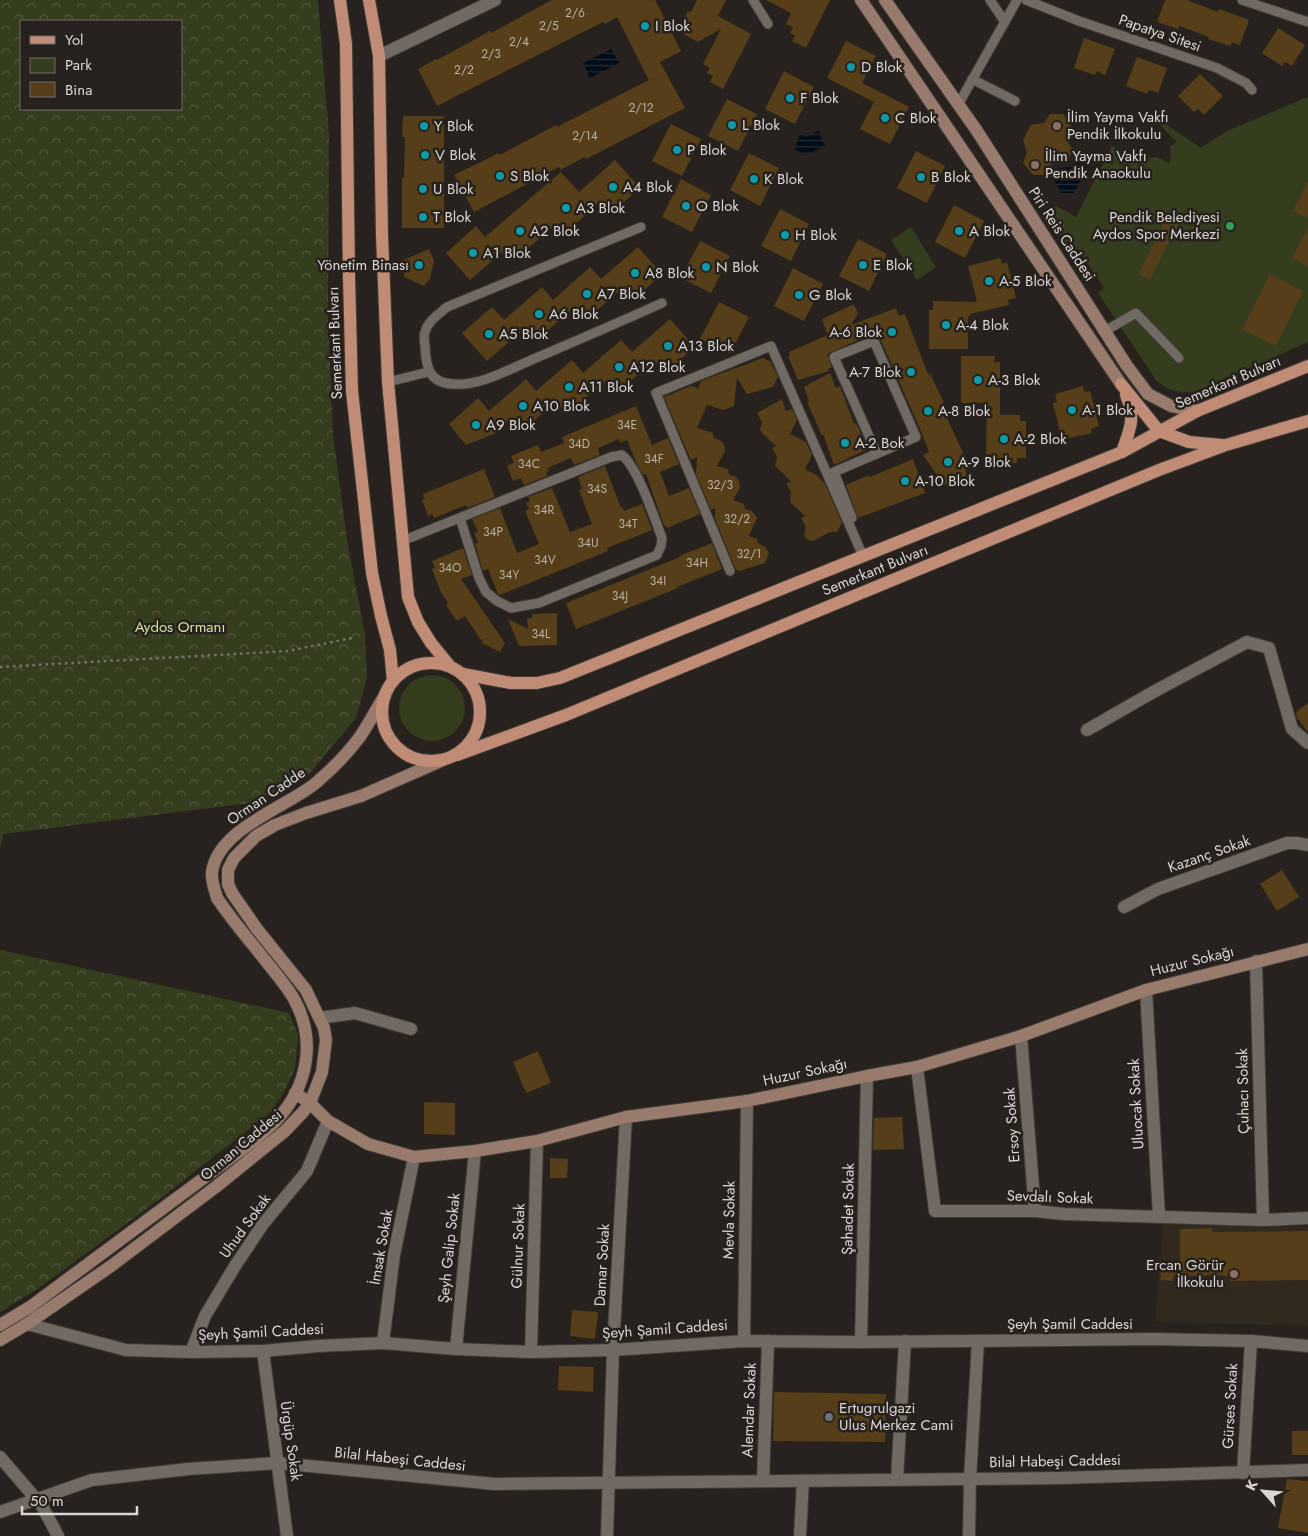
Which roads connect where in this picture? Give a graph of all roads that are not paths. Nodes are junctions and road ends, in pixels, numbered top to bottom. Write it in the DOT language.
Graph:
graph roads {
  1 [pos="340,0"];
  2 [pos="369,0"];
  3 [pos="495,0"];
  4 [pos="753,0"];
  5 [pos="862,0"];
  6 [pos="885,0"];
  7 [pos="990,0"];
  8 [pos="1017,0"];
  9 [pos="1026,0"];
  10 [pos="1242,0"];
  11 [pos="1005,22"];
  12 [pos="1308,22"];
  13 [pos="768,24"];
  14 [pos="379,56"];
  15 [pos="972,79"];
  16 [pos="1252,90"];
  17 [pos="1015,101"];
  18 [pos="958,105"];
  19 [pos="640,227"];
  20 [pos="662,303"];
  21 [pos="1105,331"];
  22 [pos="1179,358"];
  23 [pos="1308,366"];
  24 [pos="428,372"];
  25 [pos="388,382"];
  26 [pos="1121,384"];
  27 [pos="1197,411"];
  28 [pos="1308,421"];
  29 [pos="1159,431"];
  30 [pos="1226,445"];
  31 [pos="1122,452"];
  32 [pos="877,454"];
  33 [pos="460,518"];
  34 [pos="402,541"];
  35 [pos="864,555"];
  36 [pos="730,572"];
  37 [pos="449,666"];
  38 [pos="464,674"];
  39 [pos="393,681"];
  40 [pos="385,695"];
  41 [pos="1087,730"];
  42 [pos="1308,743"];
  43 [pos="457,755"];
  44 [pos="443,760"];
  45 [pos="1308,845"];
  46 [pos="238,902"];
  47 [pos="1124,907"];
  48 [pos="224,909"];
  49 [pos="1308,949"];
  50 [pos="1256,961"];
  51 [pos="1146,990"];
  52 [pos="320,1018"];
  53 [pos="411,1030"];
  54 [pos="1021,1036"];
  55 [pos="917,1067"];
  56 [pos="867,1076"];
  57 [pos="295,1093"];
  58 [pos="747,1101"];
  59 [pos="310,1103"];
  60 [pos="626,1117"];
  61 [pos="328,1121"];
  62 [pos="537,1141"];
  63 [pos="475,1151"];
  64 [pos="414,1157"];
  65 [pos="1035,1211"];
  66 [pos="1159,1216"];
  67 [pos="1308,1218"];
  68 [pos="1263,1220"];
  69 [pos="27,1324"];
  70 [pos="0,1325"];
  71 [pos="0,1340"];
  72 [pos="744,1341"];
  73 [pos="768,1341"];
  74 [pos="905,1341"];
  75 [pos="978,1341"];
  76 [pos="1250,1341"];
  77 [pos="861,1342"];
  78 [pos="383,1343"];
  79 [pos="1308,1346"];
  80 [pos="456,1349"];
  81 [pos="613,1350"];
  82 [pos="263,1351"];
  83 [pos="191,1352"];
  84 [pos="531,1352"];
  85 [pos="0,1457"];
  86 [pos="278,1463"];
  87 [pos="1308,1470"];
  88 [pos="1243,1473"];
  89 [pos="897,1479"];
  90 [pos="970,1479"];
  91 [pos="763,1481"];
  92 [pos="802,1481"];
  93 [pos="608,1483"];
  94 [pos="37,1500"];
  95 [pos="0,1512"];
  96 [pos="58,1536"];
  97 [pos="287,1536"];
  98 [pos="607,1536"];
  99 [pos="800,1536"];
  100 [pos="969,1536"];
  1 -- 39 [label="main road, Semerkant Bulvarı"];
  2 -- 14 [label="main road"];
  3 -- 14 [label="street"];
  4 -- 13 [label="lane"];
  5 -- 26 [label="street"];
  6 -- 18 [label="street, Piri Reis Caddesi"];
  7 -- 11 [label="lane"];
  8 -- 11 [label="lane"];
  9 -- 16 [label="lane, Papatya Sitesi"];
  10 -- 12 [label="lane"];
  11 -- 15 [label="lane"];
  14 -- 25 [label="main road"];
  15 -- 17 [label="lane"];
  15 -- 18 [label="lane"];
  18 -- 21 [label="street, Piri Reis Caddesi"];
  19 -- 24 [label="lane"];
  20 -- 24 [label="lane"];
  21 -- 22 [label="lane"];
  21 -- 27 [label="street, Piri Reis Caddesi"];
  23 -- 27 [label="main road, Semerkant Bulvarı"];
  24 -- 25 [label="lane"];
  25 -- 34 [label="main road"];
  26 -- 29 [label="main road"];
  26 -- 31 [label="main road"];
  27 -- 29 [label="main road, Semerkant Bulvarı"];
  28 -- 30 [label="main road, Semerkant Bulvarı"];
  29 -- 30 [label="main road"];
  29 -- 31 [label="main road, Semerkant Bulvarı"];
  30 -- 43 [label="main road, Semerkant Bulvarı"];
  31 -- 35 [label="main road, Semerkant Bulvarı"];
  32 -- 32 [label="lane"];
  32 -- 35 [label="lane"];
  33 -- 33 [label="lane"];
  33 -- 34 [label="lane"];
  34 -- 37 [label="main road"];
  35 -- 36 [label="lane"];
  35 -- 38 [label="main road, Semerkant Bulvarı"];
  37 -- 38 [label="main road"];
  37 -- 39 [label="main road"];
  38 -- 43 [label="main road"];
  39 -- 40 [label="main road"];
  40 -- 44 [label="main road"];
  40 -- 48 [label="street, Orman Cadde"];
  41 -- 42 [label="street"];
  43 -- 44 [label="main road"];
  44 -- 46 [label="street, Orman Cadde"];
  45 -- 47 [label="street, Kazanç Sokak"];
  46 -- 52 [label="street, Orman Caddesi"];
  48 -- 57 [label="street, Orman Caddesi"];
  49 -- 50 [label="street, Huzur Sokağı"];
  50 -- 51 [label="street, Huzur Sokağı"];
  50 -- 68 [label="street, Çuhacı Sokak"];
  51 -- 54 [label="street, Huzur Sokağı"];
  51 -- 66 [label="street, Uluocak Sokak"];
  52 -- 53 [label="street"];
  52 -- 59 [label="street, Orman Caddesi"];
  54 -- 55 [label="street, Huzur Sokağı"];
  54 -- 65 [label="street, Ersoy Sokak"];
  55 -- 56 [label="street, Huzur Sokağı"];
  55 -- 65 [label="street, Sevdalı Sokak"];
  56 -- 58 [label="street, Huzur Sokağı"];
  56 -- 77 [label="street, Şahadet Sokak"];
  57 -- 59 [label="street, Huzur Sokağı"];
  57 -- 70 [label="street, Orman Caddesi"];
  58 -- 60 [label="street, Huzur Sokağı"];
  58 -- 72 [label="street, Mevla Sokak"];
  59 -- 61 [label="street, Huzur Sokağı"];
  59 -- 69 [label="street, Orman Caddesi"];
  60 -- 62 [label="street, Huzur Sokağı"];
  60 -- 81 [label="street, Damar Sokak"];
  61 -- 64 [label="street, Huzur Sokağı"];
  61 -- 83 [label="street, Uhud Sokak"];
  62 -- 63 [label="street, Huzur Sokağı"];
  62 -- 84 [label="street, Gülnur Sokak"];
  63 -- 64 [label="street, Huzur Sokağı"];
  63 -- 80 [label="street, Şeyh Galip Sokak"];
  64 -- 78 [label="street, İmsak Sokak"];
  65 -- 66 [label="street, Sevdalı Sokak"];
  66 -- 68 [label="street, Sevdalı Sokak"];
  67 -- 68 [label="street, Sevdalı Sokak"];
  69 -- 71 [label="street, Orman Caddesi"];
  69 -- 83 [label="street, Şeyh Şamil Caddesi"];
  72 -- 73 [label="street, Şeyh Şamil Caddesi"];
  72 -- 81 [label="street, Şeyh Şamil Caddesi"];
  73 -- 77 [label="street, Şeyh Şamil Caddesi"];
  73 -- 91 [label="street, Alemdar Sokak"];
  74 -- 75 [label="street, Şeyh Şamil Caddesi"];
  74 -- 77 [label="street, Şeyh Şamil Caddesi"];
  74 -- 89 [label="street"];
  75 -- 76 [label="street, Şeyh Şamil Caddesi"];
  75 -- 90 [label="street"];
  76 -- 79 [label="street, Şeyh Şamil Caddesi"];
  76 -- 88 [label="street, Gürses Sokak"];
  78 -- 80 [label="street, Şeyh Şamil Caddesi"];
  78 -- 82 [label="street, Şeyh Şamil Caddesi"];
  80 -- 84 [label="street, Şeyh Şamil Caddesi"];
  81 -- 84 [label="street, Şeyh Şamil Caddesi"];
  81 -- 93 [label="street, Damar Sokak"];
  82 -- 83 [label="street, Şeyh Şamil Caddesi"];
  82 -- 86 [label="street, Ürgüp Sokak"];
  85 -- 94 [label="street"];
  86 -- 93 [label="street, Bilal Habeşi Caddesi"];
  86 -- 94 [label="street, Bilal Habeşi Caddesi"];
  86 -- 97 [label="street, Ürgüp Sokak"];
  87 -- 88 [label="street, Bilal Habeşi Caddesi"];
  88 -- 90 [label="street, Bilal Habeşi Caddesi"];
  89 -- 90 [label="street, Bilal Habeşi Caddesi"];
  89 -- 92 [label="street, Bilal Habeşi Caddesi"];
  90 -- 100 [label="street"];
  91 -- 92 [label="street, Bilal Habeşi Caddesi"];
  91 -- 93 [label="street, Bilal Habeşi Caddesi"];
  92 -- 99 [label="street"];
  93 -- 98 [label="street, Damar Sokak"];
  94 -- 95 [label="street, Bilal Habeşi Caddesi"];
  94 -- 96 [label="street"];
}
